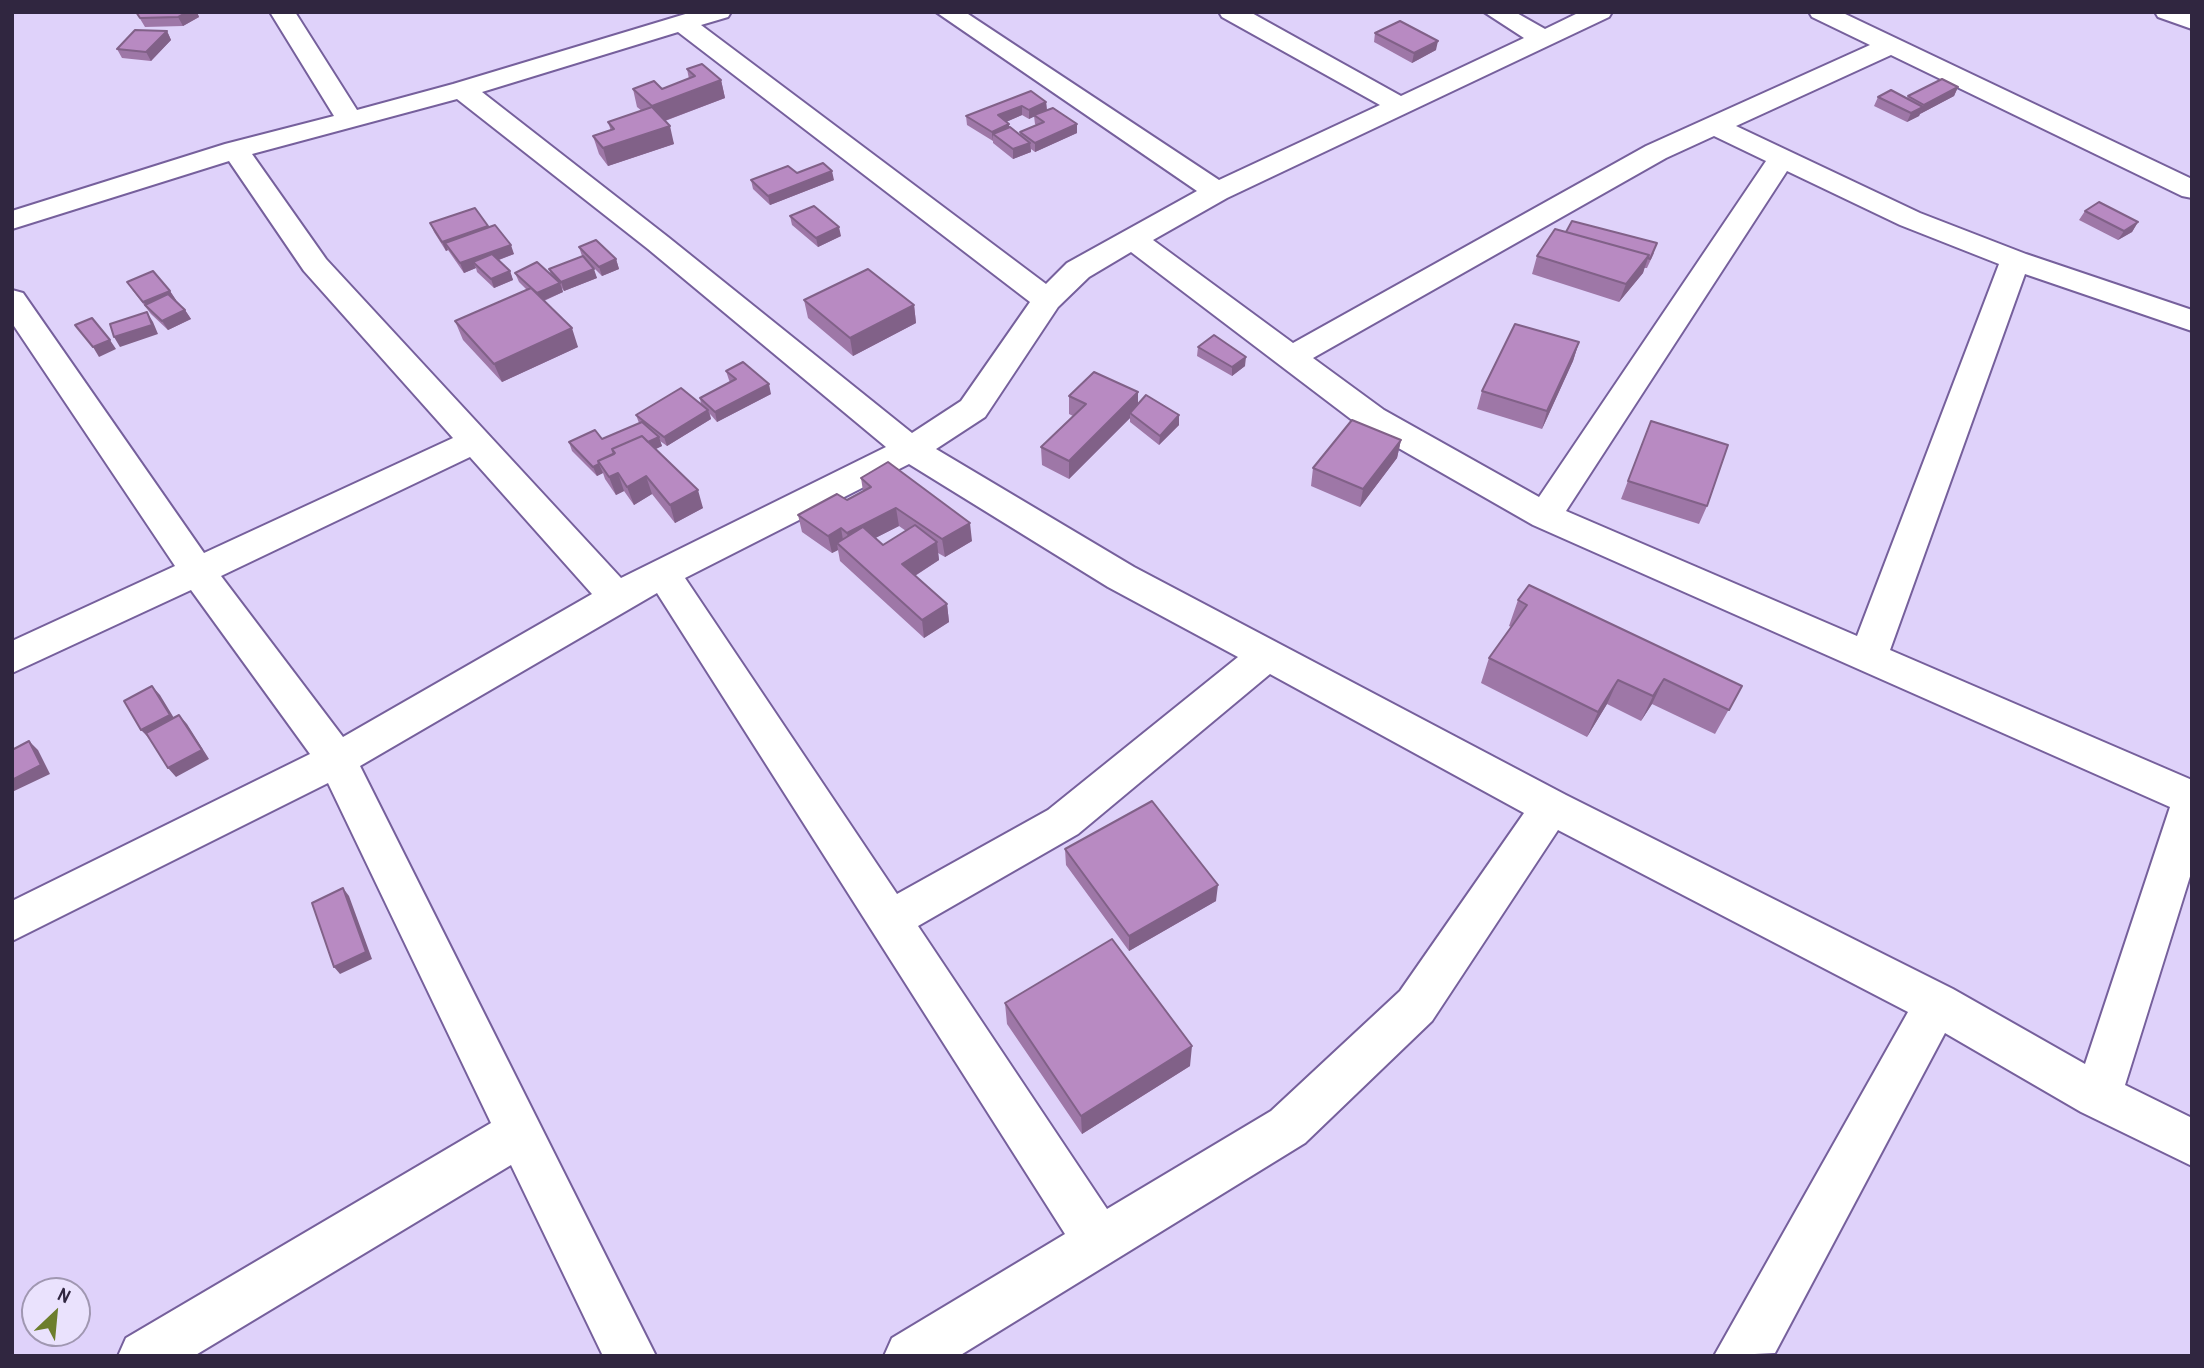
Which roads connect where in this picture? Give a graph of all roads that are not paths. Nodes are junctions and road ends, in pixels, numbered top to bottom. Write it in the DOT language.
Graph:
graph roads {
  1 [pos="282,12"];
  2 [pos="719,12"];
  3 [pos="948,12"];
  4 [pos="1231,12"];
  5 [pos="1496,12"];
  6 [pos="1600,12"];
  7 [pos="1821,12"];
  8 [pos="2167,12"];
  9 [pos="2192,22"];
  10 [pos="682,23"];
  11 [pos="1545,39"];
  12 [pos="1892,45"];
  13 [pos="462,90"];
  14 [pos="1402,107"];
  15 [pos="350,120"];
  16 [pos="1712,125"];
  17 [pos="235,150"];
  18 [pos="1781,160"];
  19 [pos="2192,190"];
  20 [pos="1217,192"];
  21 [pos="12,220"];
  22 [pos="1132,239"];
  23 [pos="2015,260"];
  24 [pos="12,300"];
  25 [pos="1047,300"];
  26 [pos="2192,321"];
  27 [pos="1292,357"];
  28 [pos="475,441"];
  29 [pos="910,449"];
  30 [pos="1545,516"];
  31 [pos="198,572"];
  32 [pos="663,573"];
  33 [pos="616,597"];
  34 [pos="1267,655"];
  35 [pos="1868,658"];
  36 [pos="12,659"];
  37 [pos="337,760"];
  38 [pos="2192,798"];
  39 [pos="2192,803"];
  40 [pos="1551,807"];
  41 [pos="890,920"];
  42 [pos="12,922"];
  43 [pos="1937,1004"];
  44 [pos="2098,1096"];
  45 [pos="520,1133"];
  46 [pos="2192,1143"];
  47 [pos="1098,1240"];
  48 [pos="144,1356"];
  49 [pos="630,1356"];
  50 [pos="910,1356"];
  51 [pos="1740,1356"];
  1 -- 15 [label="street"];
  2 -- 10 [label="street"];
  3 -- 20 [label="street"];
  4 -- 14 [label="street"];
  5 -- 11 [label="street"];
  6 -- 11 [label="street"];
  7 -- 12 [label="street"];
  8 -- 9 [label="street"];
  10 -- 13 [label="street"];
  10 -- 25 [label="street"];
  11 -- 14 [label="street"];
  12 -- 16 [label="street"];
  12 -- 19 [label="street"];
  13 -- 15 [label="street"];
  13 -- 29 [label="street"];
  14 -- 20 [label="street"];
  15 -- 17 [label="street"];
  16 -- 18 [label="street"];
  16 -- 27 [label="street"];
  17 -- 21 [label="street"];
  17 -- 28 [label="street"];
  18 -- 23 [label="street"];
  18 -- 30 [label="street"];
  20 -- 22 [label="street"];
  22 -- 25 [label="street"];
  22 -- 27 [label="street"];
  23 -- 26 [label="street"];
  23 -- 35 [label="street"];
  24 -- 31 [label="street"];
  25 -- 29 [label="street"];
  27 -- 30 [label="street"];
  28 -- 31 [label="street"];
  28 -- 33 [label="street"];
  29 -- 32 [label="street"];
  29 -- 34 [label="street"];
  30 -- 35 [label="street"];
  31 -- 36 [label="street"];
  31 -- 37 [label="street"];
  32 -- 33 [label="street"];
  32 -- 41 [label="street"];
  33 -- 37 [label="street"];
  34 -- 40 [label="street"];
  34 -- 41 [label="street"];
  35 -- 38 [label="street"];
  37 -- 42 [label="street"];
  37 -- 45 [label="street"];
  39 -- 44 [label="street"];
  40 -- 43 [label="street"];
  40 -- 47 [label="street"];
  41 -- 47 [label="street"];
  43 -- 44 [label="street"];
  43 -- 51 [label="street"];
  44 -- 46 [label="street"];
  45 -- 48 [label="street"];
  45 -- 49 [label="street"];
  47 -- 50 [label="street"];
}
